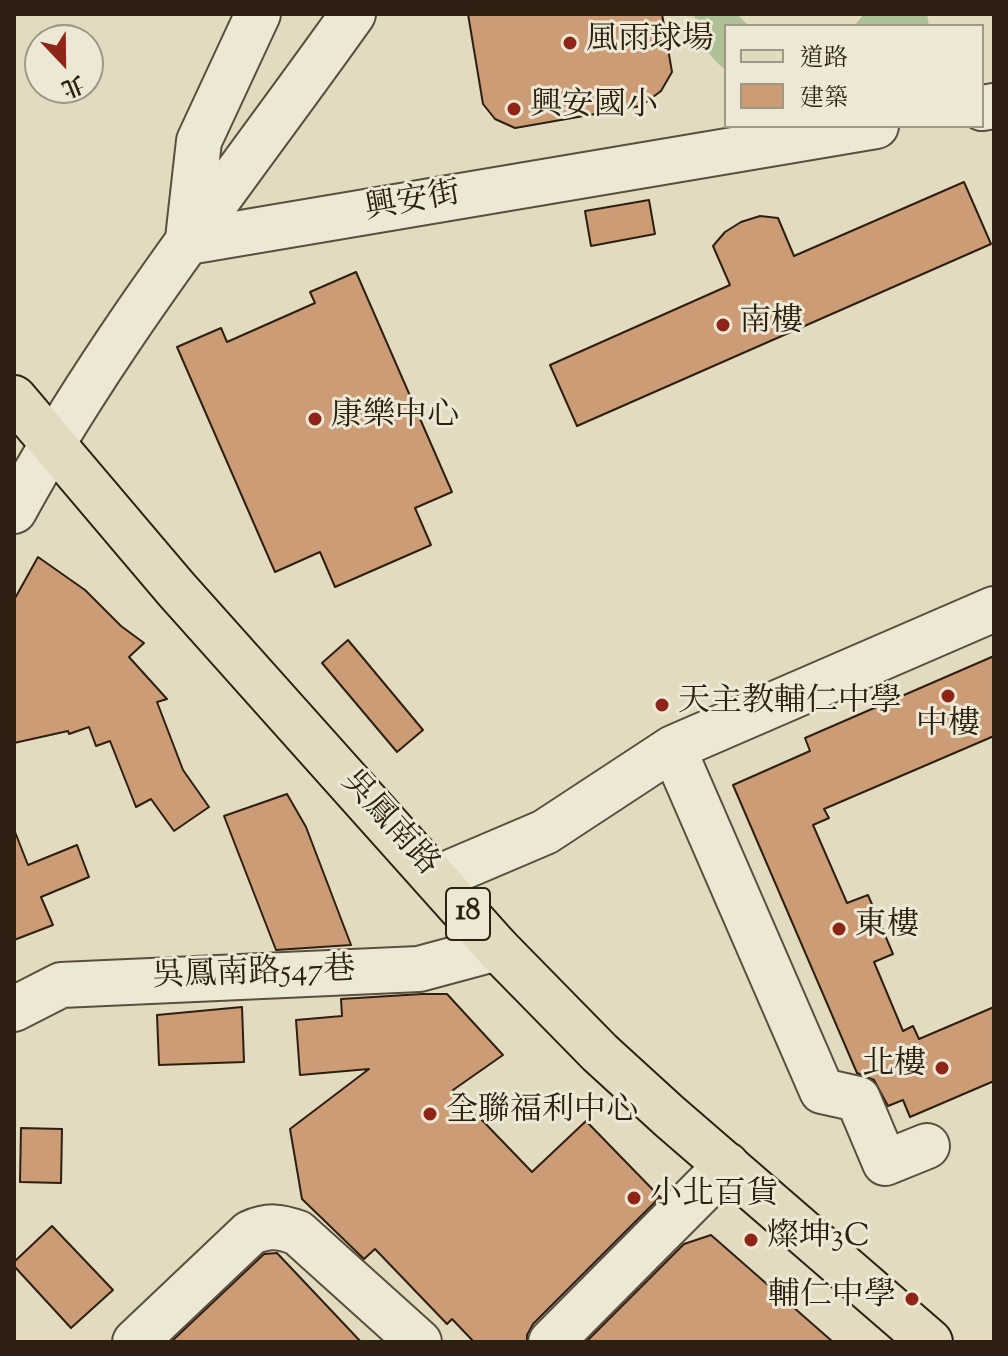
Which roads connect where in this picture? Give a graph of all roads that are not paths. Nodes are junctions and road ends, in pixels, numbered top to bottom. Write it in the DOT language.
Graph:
graph roads {
  1 [pos="258,14"];
  2 [pos="353,14"];
  3 [pos="370,14"];
  4 [pos="864,128"];
  5 [pos="268,134"];
  6 [pos="188,242"];
  7 [pos="14,398"];
  8 [pos="52,441"];
  9 [pos="14,511"];
  10 [pos="994,609"];
  11 [pos="673,748"];
  12 [pos="437,878"];
  13 [pos="497,948"];
  14 [pos="14,1009"];
  15 [pos="927,1146"];
  16 [pos="727,1165"];
  17 [pos="135,1342"];
  18 [pos="419,1342"];
  19 [pos="551,1342"];
  20 [pos="930,1342"];
  1 -- 6 [label="street"];
  2 -- 5 [label="street"];
  3 -- 5 [label="street"];
  4 -- 6 [label="street, 興安街"];
  5 -- 6 [label="street"];
  6 -- 8 [label="street"];
  7 -- 8 [label="main road, 18"];
  8 -- 9 [label="street"];
  8 -- 12 [label="main road, 吳鳳南路 / 18"];
  10 -- 11 [label="street"];
  11 -- 12 [label="street"];
  11 -- 15 [label="street"];
  12 -- 13 [label="main road, 吳鳳南路 / 18"];
  13 -- 14 [label="street, 吳鳳南路547巷"];
  13 -- 16 [label="main road, 吳鳳南路 / 18"];
  16 -- 19 [label="street"];
  16 -- 20 [label="main road, 吳鳳南路 / 18"];
  17 -- 18 [label="street"];
}
